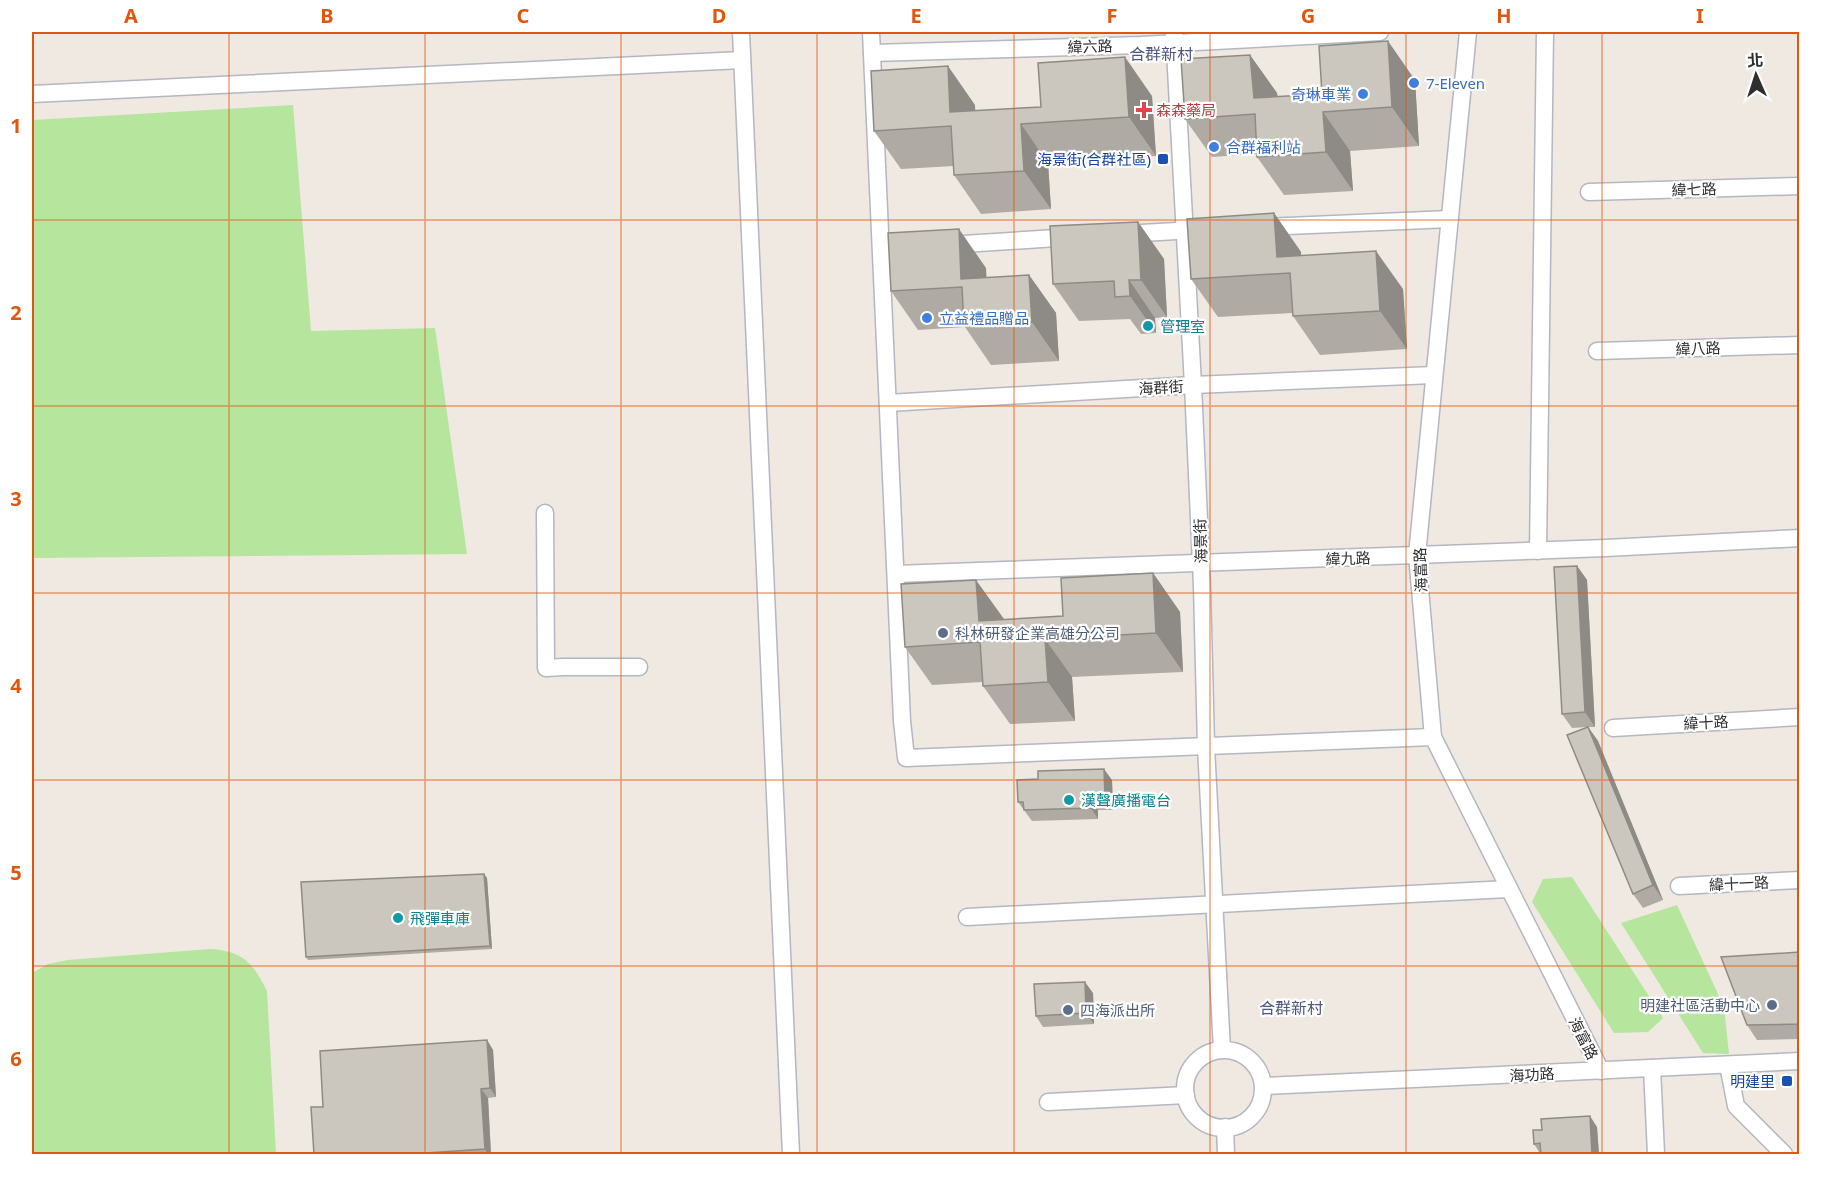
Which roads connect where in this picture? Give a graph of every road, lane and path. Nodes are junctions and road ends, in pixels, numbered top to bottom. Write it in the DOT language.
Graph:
graph roads {
  1 [pos="741,32"];
  2 [pos="871,32"];
  3 [pos="1380,32"];
  4 [pos="1468,32"];
  5 [pos="1545,32"];
  6 [pos="1174,37"];
  7 [pos="872,53"];
  8 [pos="742,60"];
  9 [pos="32,94"];
  10 [pos="1800,186"];
  11 [pos="1589,192"];
  12 [pos="1450,219"];
  13 [pos="1242,228"];
  14 [pos="1208,230"];
  15 [pos="1185,231"];
  16 [pos="928,246"];
  17 [pos="1800,345"];
  18 [pos="1597,351"];
  19 [pos="1434,375"];
  20 [pos="1193,385"];
  21 [pos="888,403"];
  22 [pos="545,513"];
  23 [pos="1800,538"];
  24 [pos="1538,551"];
  25 [pos="1417,555"];
  26 [pos="1201,563"];
  27 [pos="896,574"];
  28 [pos="639,667"];
  29 [pos="1800,717"];
  30 [pos="1613,728"];
  31 [pos="1433,737"];
  32 [pos="1206,747"];
  33 [pos="1800,880"];
  34 [pos="1679,886"];
  35 [pos="1508,889"];
  36 [pos="1214,904"];
  37 [pos="967,917"];
  38 [pos="1222,1050"];
  39 [pos="1800,1061"];
  40 [pos="1728,1065"];
  41 [pos="1652,1068"];
  42 [pos="1601,1071"];
  43 [pos="1264,1086"];
  44 [pos="1186,1095"];
  45 [pos="1048,1102"];
  46 [pos="1225,1127"];
  47 [pos="791,1155"];
  48 [pos="1226,1155"];
  49 [pos="1656,1155"];
  50 [pos="1784,1155"];
  1 -- 8 [label="street"];
  2 -- 7 [label="street"];
  3 -- 6 [label="street, 緯六路"];
  4 -- 12 [label="street, 海富路"];
  5 -- 24 [label="street"];
  6 -- 7 [label="street, 緯六路"];
  6 -- 15 [label="street, 海景街"];
  7 -- 21 [label="street"];
  8 -- 9 [label="street"];
  8 -- 47 [label="street"];
  10 -- 11 [label="street, 緯七路"];
  12 -- 13 [label="street"];
  12 -- 19 [label="street, 海富路"];
  14 -- 15 [label="street"];
  15 -- 16 [label="street"];
  15 -- 20 [label="street, 海景街"];
  17 -- 18 [label="street, 緯八路"];
  19 -- 20 [label="street, 海群街"];
  19 -- 25 [label="street, 海富路"];
  20 -- 21 [label="street, 海群街"];
  20 -- 26 [label="street, 海景街"];
  21 -- 27 [label="street"];
  22 -- 28 [label="street"];
  23 -- 24 [label="street, 緯九路"];
  24 -- 25 [label="street, 緯九路"];
  25 -- 26 [label="street, 緯九路"];
  25 -- 31 [label="street, 海富路"];
  26 -- 27 [label="street, 緯九路"];
  26 -- 32 [label="street, 海景街"];
  27 -- 32 [label="street"];
  29 -- 30 [label="street, 緯十路"];
  31 -- 32 [label="street"];
  31 -- 35 [label="street, 海富路"];
  32 -- 36 [label="street, 海景街"];
  33 -- 34 [label="street, 緯十一路"];
  35 -- 36 [label="street"];
  35 -- 42 [label="street, 海富路"];
  36 -- 37 [label="street"];
  36 -- 38 [label="street, 海景街"];
  38 -- 43 [label="street"];
  38 -- 44 [label="street"];
  39 -- 40 [label="street, 海功路"];
  40 -- 41 [label="street, 海功路"];
  40 -- 50 [label="street"];
  41 -- 42 [label="street, 海功路"];
  41 -- 49 [label="street"];
  42 -- 43 [label="street, 海功路"];
  43 -- 46 [label="street"];
  44 -- 45 [label="street"];
  44 -- 46 [label="street"];
  46 -- 48 [label="street"];
}
